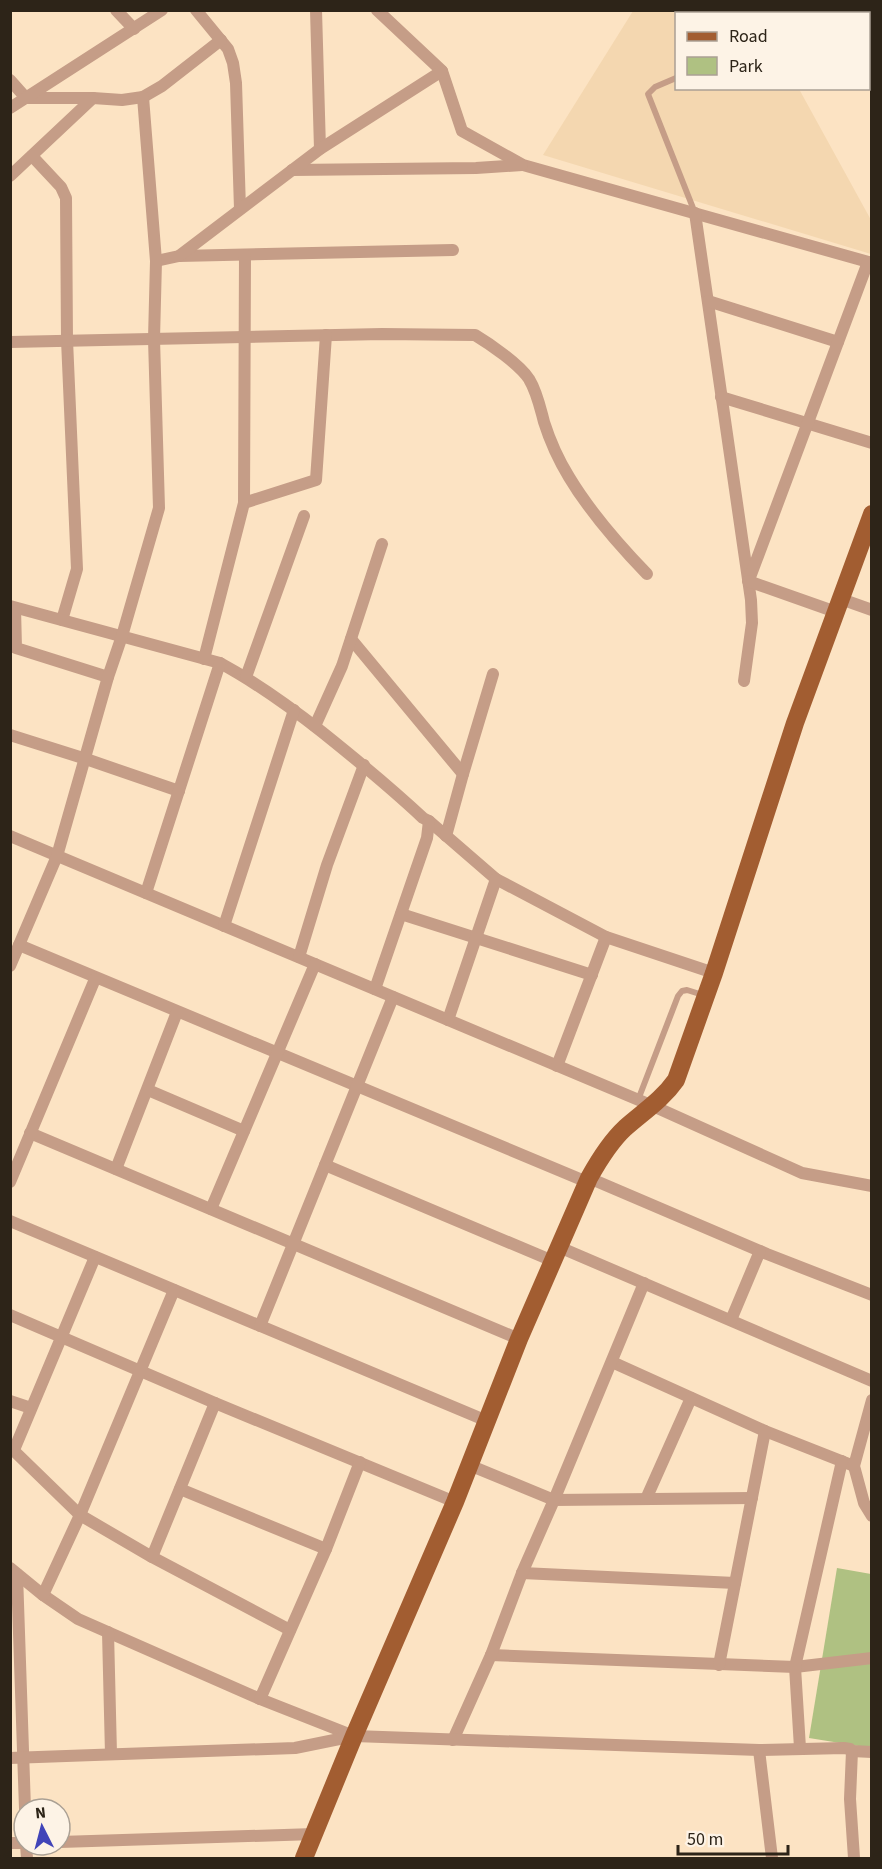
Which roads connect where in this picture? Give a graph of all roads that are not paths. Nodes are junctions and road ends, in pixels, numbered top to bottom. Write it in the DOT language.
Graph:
graph roads {
  1 [pos="116,10"];
  2 [pos="162,10"];
  3 [pos="196,10"];
  4 [pos="316,10"];
  5 [pos="377,10"];
  6 [pos="134,29"];
  7 [pos="221,40"];
  8 [pos="442,71"];
  9 [pos="675,78"];
  10 [pos="10,80"];
  11 [pos="26,98"];
  12 [pos="93,98"];
  13 [pos="143,98"];
  14 [pos="10,108"];
  15 [pos="320,149"];
  16 [pos="33,156"];
  17 [pos="523,165"];
  18 [pos="292,170"];
  19 [pos="10,177"];
  20 [pos="240,209"];
  21 [pos="695,213"];
  22 [pos="453,250"];
  23 [pos="245,255"];
  24 [pos="179,256"];
  25 [pos="156,261"];
  26 [pos="870,262"];
  27 [pos="708,301"];
  28 [pos="326,335"];
  29 [pos="245,337"];
  30 [pos="154,339"];
  31 [pos="68,340"];
  32 [pos="10,342"];
  33 [pos="838,342"];
  34 [pos="722,397"];
  35 [pos="808,423"];
  36 [pos="872,443"];
  37 [pos="244,503"];
  38 [pos="304,516"];
  39 [pos="871,519"];
  40 [pos="382,544"];
  41 [pos="647,574"];
  42 [pos="748,581"];
  43 [pos="838,605"];
  44 [pos="13,607"];
  45 [pos="872,610"];
  46 [pos="62,620"];
  47 [pos="122,636"];
  48 [pos="351,639"];
  49 [pos="204,659"];
  50 [pos="220,663"];
  51 [pos="493,674"];
  52 [pos="108,677"];
  53 [pos="246,677"];
  54 [pos="744,681"];
  55 [pos="294,710"];
  56 [pos="315,726"];
  57 [pos="10,735"];
  58 [pos="86,759"];
  59 [pos="364,765"];
  60 [pos="463,774"];
  61 [pos="179,791"];
  62 [pos="429,821"];
  63 [pos="10,836"];
  64 [pos="446,836"];
  65 [pos="57,856"];
  66 [pos="496,879"];
  67 [pos="146,893"];
  68 [pos="401,914"];
  69 [pos="224,926"];
  70 [pos="606,937"];
  71 [pos="476,938"];
  72 [pos="19,945"];
  73 [pos="299,957"];
  74 [pos="315,964"];
  75 [pos="10,966"];
  76 [pos="714,973"];
  77 [pos="592,975"];
  78 [pos="95,979"];
  79 [pos="375,989"];
  80 [pos="706,996"];
  81 [pos="393,997"];
  82 [pos="177,1012"];
  83 [pos="448,1020"];
  84 [pos="278,1053"];
  85 [pos="557,1066"];
  86 [pos="357,1086"];
  87 [pos="148,1090"];
  88 [pos="645,1103"];
  89 [pos="244,1131"];
  90 [pos="30,1133"];
  91 [pos="325,1165"];
  92 [pos="116,1169"];
  93 [pos="588,1180"];
  94 [pos="10,1182"];
  95 [pos="872,1186"];
  96 [pos="211,1209"];
  97 [pos="12,1226"];
  98 [pos="293,1244"];
  99 [pos="760,1251"];
  100 [pos="556,1254"];
  101 [pos="95,1257"];
  102 [pos="645,1283"];
  103 [pos="174,1290"];
  104 [pos="872,1295"];
  105 [pos="10,1315"];
  106 [pos="731,1320"];
  107 [pos="260,1326"];
  108 [pos="62,1336"];
  109 [pos="519,1339"];
  110 [pos="612,1362"];
  111 [pos="141,1370"];
  112 [pos="872,1381"];
  113 [pos="692,1398"];
  114 [pos="872,1400"];
  115 [pos="10,1401"];
  116 [pos="215,1403"];
  117 [pos="32,1408"];
  118 [pos="487,1421"];
  119 [pos="765,1431"];
  120 [pos="12,1448"];
  121 [pos="360,1462"];
  122 [pos="848,1463"];
  123 [pos="469,1465"];
  124 [pos="180,1489"];
  125 [pos="752,1498"];
  126 [pos="646,1499"];
  127 [pos="554,1500"];
  128 [pos="455,1503"];
  129 [pos="80,1515"];
  130 [pos="872,1516"];
  131 [pos="326,1549"];
  132 [pos="152,1557"];
  133 [pos="14,1571"];
  134 [pos="522,1573"];
  135 [pos="735,1584"];
  136 [pos="43,1595"];
  137 [pos="290,1630"];
  138 [pos="108,1632"];
  139 [pos="491,1655"];
  140 [pos="872,1658"];
  141 [pos="718,1665"];
  142 [pos="795,1667"];
  143 [pos="260,1699"];
  144 [pos="354,1736"];
  145 [pos="453,1740"];
  146 [pos="800,1748"];
  147 [pos="759,1750"];
  148 [pos="852,1751"];
  149 [pos="872,1752"];
  150 [pos="111,1754"];
  151 [pos="17,1757"];
  152 [pos="23,1797"];
  153 [pos="314,1834"];
  154 [pos="72,1842"];
  155 [pos="304,1858"];
  156 [pos="772,1858"];
  157 [pos="854,1858"];
  1 -- 6 [label="street"];
  2 -- 6 [label="street"];
  3 -- 7 [label="street"];
  4 -- 15 [label="street"];
  5 -- 8 [label="street"];
  6 -- 11 [label="street"];
  7 -- 13 [label="street"];
  7 -- 20 [label="street"];
  8 -- 15 [label="street"];
  8 -- 17 [label="street"];
  9 -- 21 [label="lane"];
  10 -- 11 [label="street"];
  11 -- 12 [label="street"];
  11 -- 14 [label="street"];
  12 -- 13 [label="street"];
  12 -- 16 [label="street"];
  13 -- 25 [label="street"];
  15 -- 18 [label="street"];
  16 -- 19 [label="street"];
  16 -- 31 [label="street"];
  17 -- 18 [label="street"];
  17 -- 21 [label="street"];
  18 -- 20 [label="street"];
  20 -- 24 [label="street"];
  21 -- 26 [label="street"];
  21 -- 27 [label="street"];
  22 -- 23 [label="street"];
  23 -- 24 [label="street"];
  23 -- 29 [label="street"];
  24 -- 25 [label="street"];
  25 -- 30 [label="street"];
  26 -- 33 [label="street"];
  27 -- 33 [label="street"];
  27 -- 34 [label="street"];
  28 -- 29 [label="street"];
  28 -- 37 [label="street"];
  28 -- 41 [label="street"];
  29 -- 30 [label="street"];
  29 -- 37 [label="street"];
  30 -- 31 [label="street"];
  30 -- 47 [label="street"];
  31 -- 32 [label="street"];
  31 -- 46 [label="street"];
  33 -- 35 [label="street"];
  34 -- 35 [label="street"];
  34 -- 42 [label="street"];
  35 -- 36 [label="street"];
  35 -- 42 [label="street"];
  37 -- 49 [label="street"];
  38 -- 53 [label="street"];
  39 -- 43 [label="main road"];
  40 -- 48 [label="street"];
  42 -- 43 [label="street"];
  42 -- 54 [label="street"];
  43 -- 45 [label="street"];
  43 -- 76 [label="main road"];
  44 -- 46 [label="street"];
  44 -- 52 [label="street"];
  46 -- 47 [label="street"];
  47 -- 49 [label="street"];
  47 -- 52 [label="street"];
  48 -- 56 [label="street"];
  48 -- 60 [label="street"];
  49 -- 50 [label="street"];
  50 -- 53 [label="street"];
  50 -- 61 [label="street"];
  51 -- 60 [label="street"];
  52 -- 58 [label="street"];
  53 -- 55 [label="street"];
  55 -- 56 [label="street"];
  55 -- 69 [label="street"];
  56 -- 59 [label="street"];
  57 -- 58 [label="street"];
  58 -- 61 [label="street"];
  58 -- 65 [label="street"];
  59 -- 62 [label="street"];
  59 -- 73 [label="street"];
  60 -- 64 [label="street"];
  61 -- 67 [label="street"];
  62 -- 64 [label="street"];
  62 -- 68 [label="street"];
  63 -- 65 [label="street"];
  64 -- 66 [label="street"];
  65 -- 67 [label="street"];
  65 -- 72 [label="street"];
  66 -- 70 [label="street"];
  66 -- 71 [label="street"];
  67 -- 69 [label="street"];
  68 -- 71 [label="street"];
  68 -- 79 [label="street"];
  69 -- 73 [label="street"];
  70 -- 76 [label="street"];
  70 -- 77 [label="street"];
  71 -- 77 [label="street"];
  71 -- 83 [label="street"];
  72 -- 75 [label="street"];
  72 -- 78 [label="street"];
  73 -- 74 [label="street"];
  74 -- 79 [label="street"];
  74 -- 84 [label="street"];
  76 -- 80 [label="main road"];
  77 -- 85 [label="street"];
  78 -- 82 [label="street"];
  78 -- 90 [label="street"];
  79 -- 81 [label="street"];
  80 -- 88 [label="main road"];
  80 -- 88 [label="lane"];
  81 -- 83 [label="street"];
  81 -- 86 [label="street"];
  82 -- 84 [label="street"];
  82 -- 87 [label="street"];
  83 -- 85 [label="street"];
  84 -- 86 [label="street"];
  84 -- 89 [label="street"];
  85 -- 88 [label="street"];
  86 -- 91 [label="street"];
  86 -- 93 [label="street"];
  87 -- 89 [label="street"];
  87 -- 92 [label="street"];
  88 -- 93 [label="main road"];
  88 -- 95 [label="street"];
  89 -- 96 [label="street"];
  90 -- 92 [label="street"];
  90 -- 94 [label="street"];
  91 -- 98 [label="street"];
  91 -- 100 [label="street"];
  92 -- 96 [label="street"];
  93 -- 99 [label="street"];
  93 -- 100 [label="main road"];
  96 -- 98 [label="street"];
  97 -- 101 [label="street"];
  98 -- 107 [label="street"];
  98 -- 109 [label="street"];
  99 -- 104 [label="street"];
  99 -- 106 [label="street"];
  100 -- 102 [label="street"];
  100 -- 109 [label="main road"];
  101 -- 103 [label="street"];
  101 -- 108 [label="street"];
  102 -- 106 [label="street"];
  102 -- 110 [label="street"];
  103 -- 107 [label="street"];
  103 -- 111 [label="street"];
  105 -- 108 [label="street"];
  106 -- 112 [label="street"];
  107 -- 118 [label="street"];
  108 -- 111 [label="street"];
  108 -- 117 [label="street"];
  109 -- 118 [label="main road"];
  110 -- 113 [label="street"];
  110 -- 127 [label="street"];
  111 -- 116 [label="street"];
  111 -- 129 [label="street"];
  113 -- 119 [label="street"];
  113 -- 126 [label="street"];
  114 -- 122 [label="street"];
  115 -- 117 [label="street"];
  116 -- 121 [label="street"];
  116 -- 124 [label="street"];
  117 -- 120 [label="street"];
  118 -- 123 [label="main road"];
  119 -- 122 [label="street"];
  119 -- 125 [label="street"];
  120 -- 129 [label="street"];
  121 -- 128 [label="street"];
  121 -- 131 [label="street"];
  122 -- 130 [label="street"];
  122 -- 142 [label="street"];
  123 -- 127 [label="street"];
  123 -- 128 [label="main road"];
  124 -- 131 [label="street"];
  124 -- 132 [label="street"];
  125 -- 126 [label="street"];
  125 -- 135 [label="street"];
  126 -- 127 [label="street"];
  127 -- 134 [label="street"];
  128 -- 144 [label="main road"];
  129 -- 132 [label="street"];
  129 -- 136 [label="street"];
  131 -- 137 [label="street"];
  132 -- 137 [label="street"];
  133 -- 136 [label="street"];
  133 -- 151 [label="street"];
  134 -- 135 [label="street"];
  134 -- 139 [label="street"];
  135 -- 141 [label="street"];
  136 -- 138 [label="street"];
  137 -- 143 [label="street"];
  138 -- 143 [label="street"];
  138 -- 150 [label="street"];
  139 -- 141 [label="street"];
  139 -- 145 [label="street"];
  140 -- 142 [label="street"];
  141 -- 142 [label="street"];
  142 -- 146 [label="street"];
  143 -- 144 [label="street"];
  144 -- 145 [label="street"];
  144 -- 150 [label="street"];
  144 -- 153 [label="main road"];
  145 -- 147 [label="street"];
  146 -- 147 [label="street"];
  146 -- 148 [label="street"];
  147 -- 156 [label="street"];
  148 -- 149 [label="street"];
  148 -- 157 [label="street"];
  150 -- 151 [label="street"];
  151 -- 152 [label="street"];
  153 -- 154 [label="street"];
  153 -- 155 [label="main road"];
}
